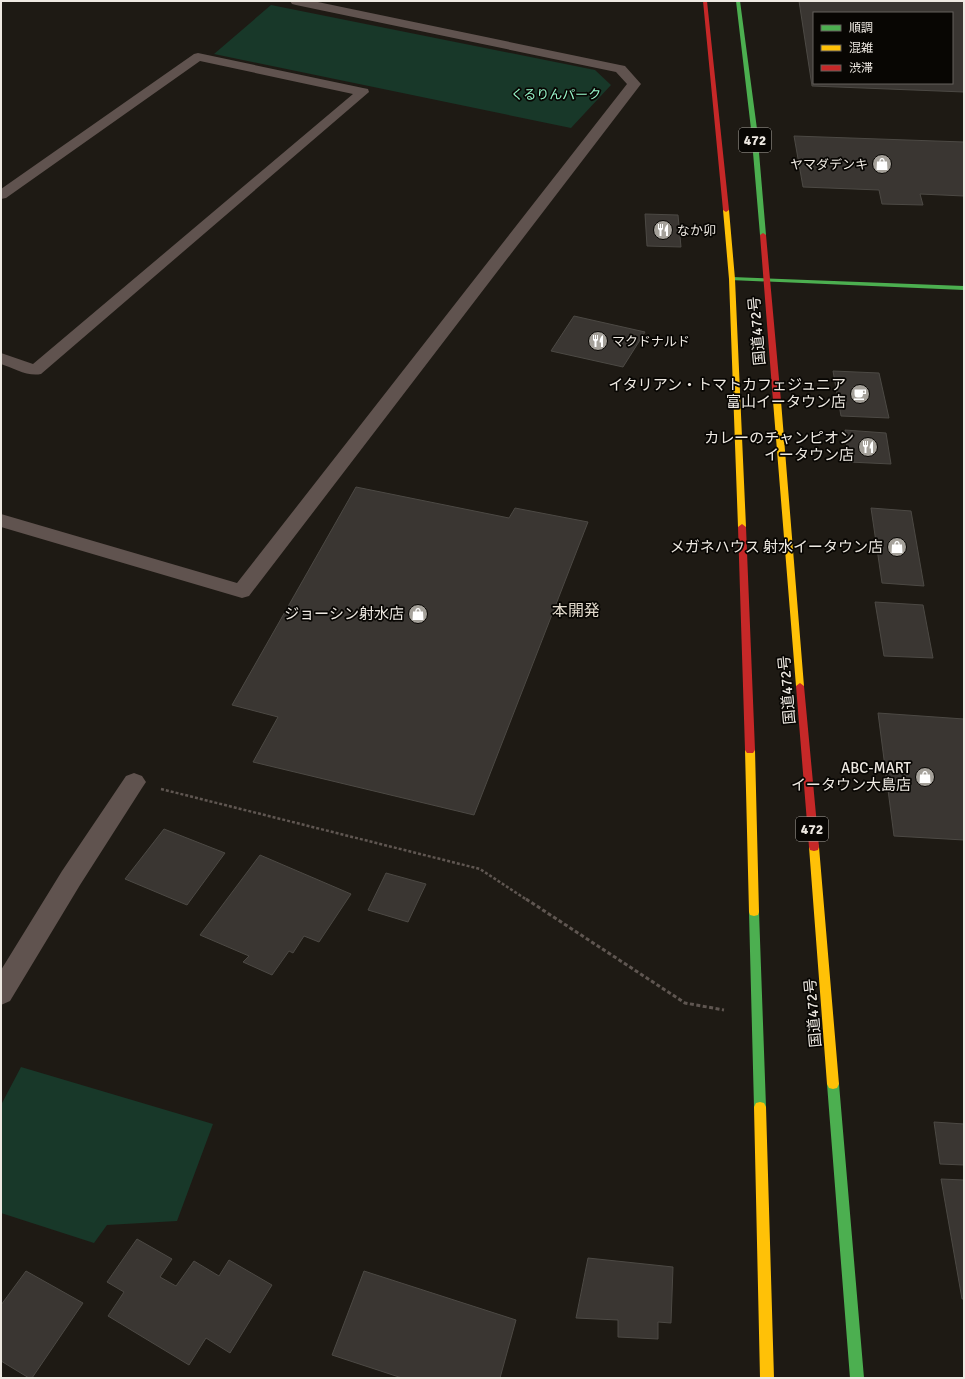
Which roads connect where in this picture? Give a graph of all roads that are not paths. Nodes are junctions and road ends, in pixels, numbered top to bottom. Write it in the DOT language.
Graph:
graph roads {
  1 [pos="296,1"];
  2 [pos="705,1"];
  3 [pos="738,1"];
  4 [pos="1,195"];
  5 [pos="732,279"];
  6 [pos="767,279"];
  7 [pos="964,288"];
  8 [pos="1,358"];
  9 [pos="1,520"];
  10 [pos="134,782"];
  11 [pos="1,993"];
  12 [pos="767,1378"];
  13 [pos="856,1378"];
  1 -- 9 [label="street"];
  2 -- 5 [label="main road, 国道472号 / 472"];
  3 -- 6 [label="main road, 国道472号 / 472"];
  4 -- 8 [label="lane"];
  5 -- 6 [label="main road"];
  5 -- 12 [label="main road, 国道472号 / 472"];
  6 -- 7 [label="main road"];
  6 -- 13 [label="main road, 国道472号 / 472"];
  10 -- 11 [label="street"];
}
